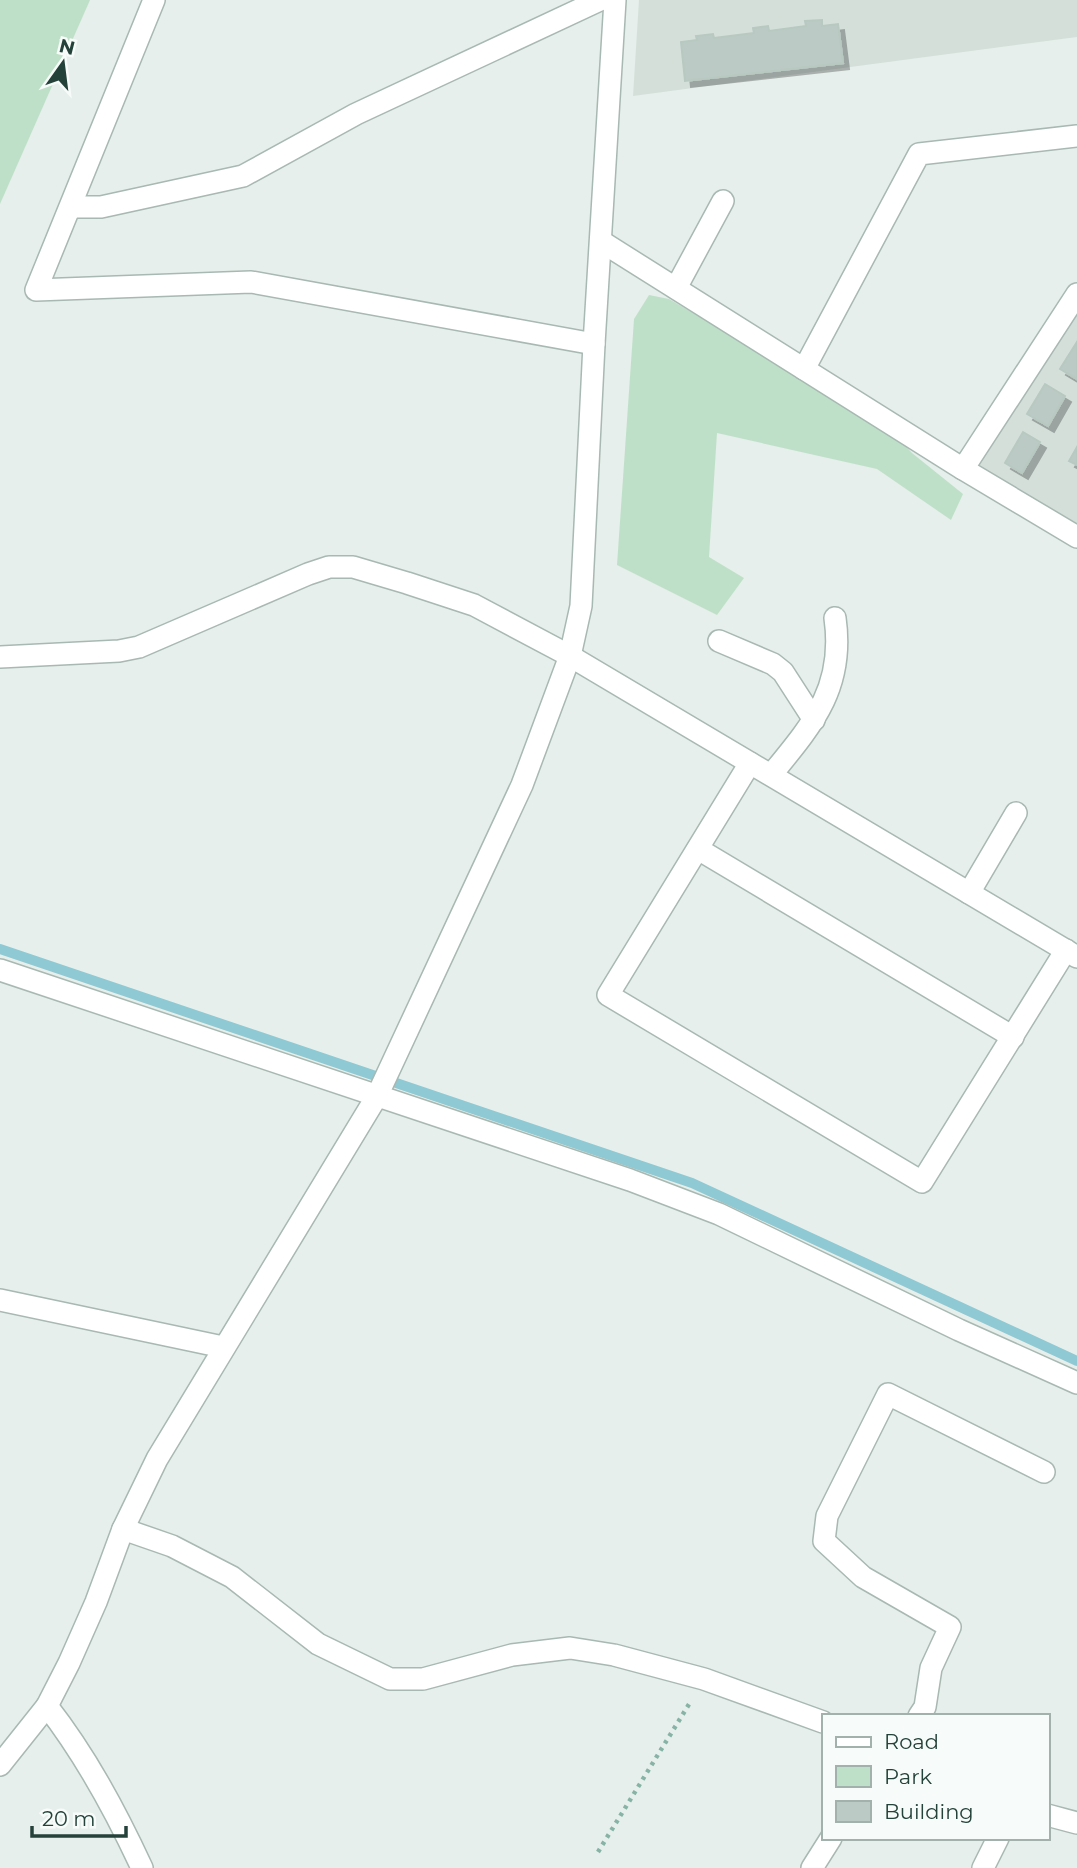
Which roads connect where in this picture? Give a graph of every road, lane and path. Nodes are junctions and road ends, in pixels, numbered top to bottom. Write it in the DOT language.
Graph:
graph roads {
  1 [pos="155,0"];
  2 [pos="600,0"];
  3 [pos="615,0"];
  4 [pos="1077,136"];
  5 [pos="723,201"];
  6 [pos="71,207"];
  7 [pos="602,242"];
  8 [pos="676,288"];
  9 [pos="1077,294"];
  10 [pos="594,344"];
  11 [pos="804,369"];
  12 [pos="963,469"];
  13 [pos="1077,537"];
  14 [pos="835,618"];
  15 [pos="719,641"];
  16 [pos="570,656"];
  17 [pos="0,657"];
  18 [pos="814,720"];
  19 [pos="750,763"];
  20 [pos="771,775"];
  21 [pos="1016,813"];
  22 [pos="698,849"];
  23 [pos="969,893"];
  24 [pos="1071,954"];
  25 [pos="0,970"];
  26 [pos="1013,1037"];
  27 [pos="377,1096"];
  28 [pos="0,1300"];
  29 [pos="223,1347"];
  30 [pos="1077,1383"];
  31 [pos="1044,1472"];
  32 [pos="123,1529"];
  33 [pos="704,1679"];
  34 [pos="47,1706"];
  35 [pos="920,1714"];
  36 [pos="822,1722"];
  37 [pos="1,1762"];
  38 [pos="1049,1816"];
  39 [pos="1077,1823"];
  40 [pos="830,1840"];
  41 [pos="997,1840"];
  42 [pos="598,1852"];
  43 [pos="142,1868"];
  44 [pos="812,1868"];
  45 [pos="983,1868"];
  1 -- 6 [label="street"];
  2 -- 6 [label="street"];
  3 -- 7 [label="street"];
  4 -- 11 [label="street"];
  5 -- 8 [label="street"];
  6 -- 10 [label="street"];
  7 -- 8 [label="street"];
  7 -- 10 [label="street"];
  8 -- 11 [label="street"];
  9 -- 12 [label="street"];
  10 -- 16 [label="street"];
  11 -- 12 [label="street"];
  12 -- 13 [label="street"];
  14 -- 18 [label="street"];
  15 -- 18 [label="street"];
  16 -- 17 [label="street"];
  16 -- 19 [label="street"];
  16 -- 27 [label="street"];
  18 -- 20 [label="street"];
  19 -- 20 [label="street"];
  19 -- 22 [label="street"];
  20 -- 23 [label="street"];
  21 -- 23 [label="street"];
  22 -- 26 [label="street"];
  22 -- 26 [label="street"];
  23 -- 24 [label="street"];
  24 -- 26 [label="street"];
  25 -- 27 [label="street"];
  27 -- 29 [label="street"];
  27 -- 30 [label="street"];
  28 -- 29 [label="street"];
  29 -- 32 [label="street"];
  31 -- 35 [label="street"];
  32 -- 33 [label="street"];
  32 -- 34 [label="street"];
  33 -- 36 [label="street"];
  33 -- 42 [label="path"];
  34 -- 37 [label="street"];
  34 -- 43 [label="street"];
  38 -- 39 [label="street"];
  40 -- 44 [label="street"];
  41 -- 45 [label="street"];
}
